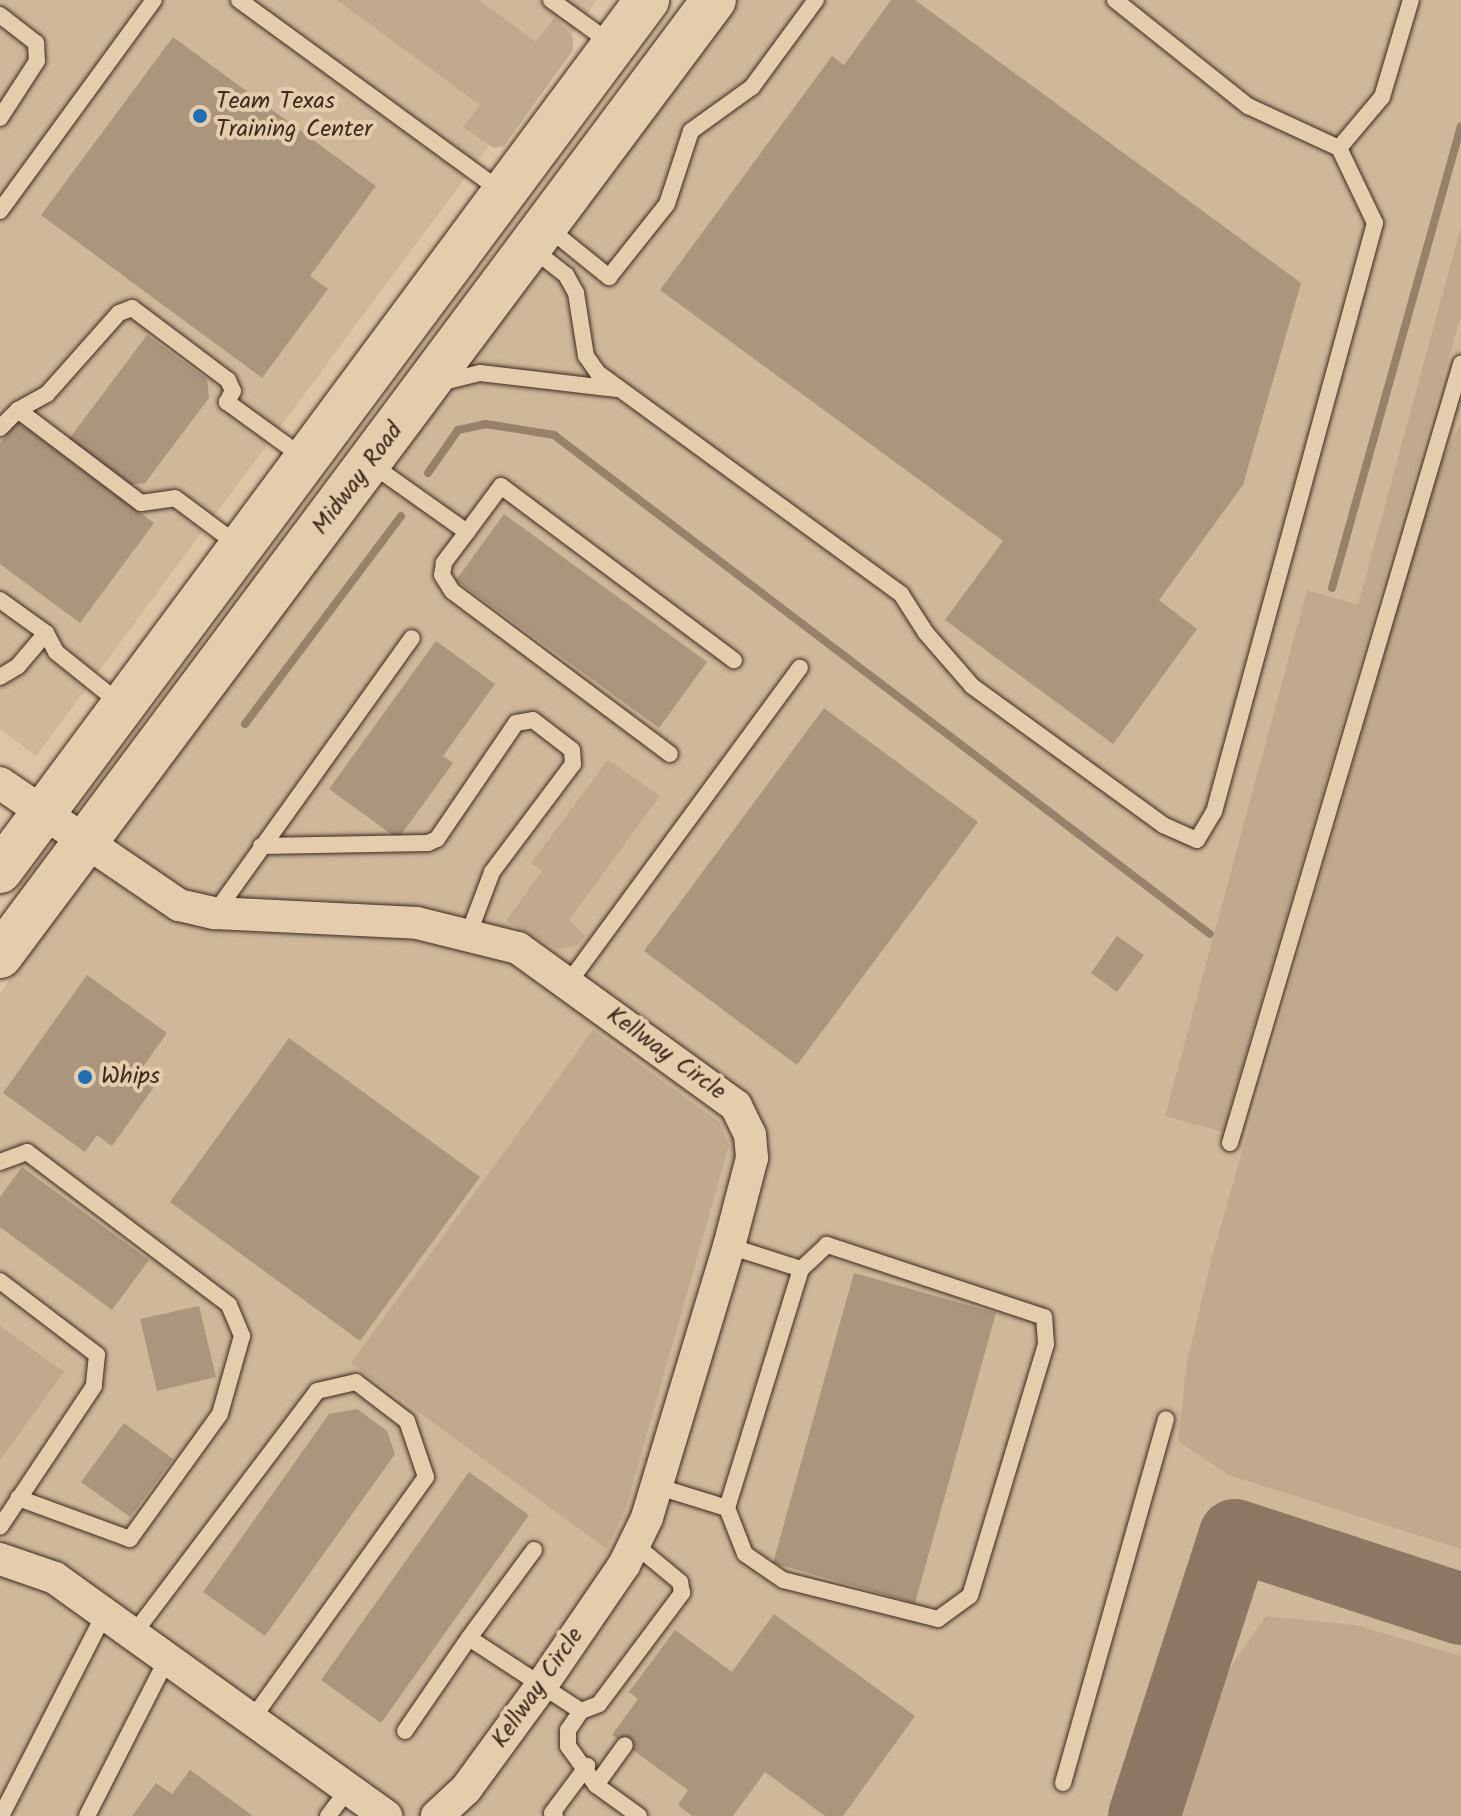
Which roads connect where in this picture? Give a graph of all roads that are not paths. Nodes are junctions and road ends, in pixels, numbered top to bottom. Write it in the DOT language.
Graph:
graph roads {
  1 [pos="154,0"];
  2 [pos="239,0"];
  3 [pos="551,0"];
  4 [pos="647,0"];
  5 [pos="714,0"];
  6 [pos="816,0"];
  7 [pos="1115,0"];
  8 [pos="1411,0"];
  9 [pos="0,15"];
  10 [pos="613,45"];
  11 [pos="3,108"];
  12 [pos="1339,148"];
  13 [pos="503,193"];
  14 [pos="0,211"];
  15 [pos="538,236"];
  16 [pos="1461,364"];
  17 [pos="427,386"];
  18 [pos="619,389"];
  19 [pos="1461,403"];
  20 [pos="18,410"];
  21 [pos="0,428"];
  22 [pos="1440,437"];
  23 [pos="304,459"];
  24 [pos="370,463"];
  25 [pos="467,532"];
  26 [pos="238,545"];
  27 [pos="0,600"];
  28 [pos="46,633"];
  29 [pos="412,638"];
  30 [pos="734,660"];
  31 [pos="800,668"];
  32 [pos="0,677"];
  33 [pos="121,704"];
  34 [pos="670,754"];
  35 [pos="0,783"];
  36 [pos="40,812"];
  37 [pos="85,844"];
  38 [pos="261,846"];
  39 [pos="0,871"];
  40 [pos="215,913"];
  41 [pos="469,933"];
  42 [pos="0,956"];
  43 [pos="569,982"];
  44 [pos="1230,1143"];
  45 [pos="0,1162"];
  46 [pos="729,1246"];
  47 [pos="801,1269"];
  48 [pos="0,1281"];
  49 [pos="1166,1419"];
  50 [pos="659,1487"];
  51 [pos="18,1498"];
  52 [pos="727,1508"];
  53 [pos="0,1527"];
  54 [pos="634,1544"];
  55 [pos="534,1550"];
  56 [pos="0,1559"];
  57 [pos="105,1613"];
  58 [pos="135,1632"];
  59 [pos="469,1638"];
  60 [pos="168,1657"];
  61 [pos="539,1689"];
  62 [pos="581,1711"];
  63 [pos="252,1719"];
  64 [pos="405,1731"];
  65 [pos="625,1745"];
  66 [pos="587,1766"];
  67 [pos="1063,1783"];
  68 [pos="596,1785"];
  69 [pos="348,1789"];
  70 [pos="444,1815"];
  71 [pos="1,1816"];
  72 [pos="87,1816"];
  73 [pos="328,1816"];
  74 [pos="386,1816"];
  75 [pos="555,1816"];
  76 [pos="639,1816"];
  1 -- 14 [label="lane"];
  2 -- 13 [label="lane"];
  3 -- 10 [label="lane"];
  4 -- 10 [label="main road"];
  5 -- 15 [label="main road, Midway Road"];
  6 -- 15 [label="lane"];
  7 -- 12 [label="lane"];
  8 -- 12 [label="lane"];
  9 -- 11 [label="lane"];
  10 -- 13 [label="main road"];
  12 -- 18 [label="lane"];
  13 -- 15 [label="main road"];
  13 -- 23 [label="main road"];
  15 -- 17 [label="main road, Midway Road"];
  15 -- 18 [label="lane"];
  16 -- 22 [label="lane"];
  17 -- 18 [label="lane"];
  17 -- 24 [label="main road, Midway Road"];
  19 -- 22 [label="lane"];
  20 -- 21 [label="lane"];
  20 -- 23 [label="lane"];
  20 -- 26 [label="lane"];
  22 -- 44 [label="lane"];
  23 -- 26 [label="main road"];
  24 -- 25 [label="lane"];
  24 -- 37 [label="main road, Midway Road"];
  25 -- 30 [label="lane"];
  25 -- 34 [label="lane"];
  26 -- 33 [label="main road"];
  27 -- 28 [label="lane"];
  28 -- 32 [label="lane"];
  28 -- 33 [label="lane"];
  29 -- 38 [label="lane"];
  31 -- 43 [label="lane"];
  33 -- 36 [label="main road"];
  35 -- 36 [label="street, Kellway Circle"];
  36 -- 37 [label="street, Kellway Circle"];
  36 -- 39 [label="main road"];
  37 -- 40 [label="street, Kellway Circle"];
  37 -- 42 [label="main road, Midway Road"];
  38 -- 40 [label="lane"];
  38 -- 41 [label="lane"];
  40 -- 41 [label="street, Kellway Circle"];
  41 -- 43 [label="street, Kellway Circle"];
  43 -- 46 [label="street, Kellway Circle"];
  45 -- 51 [label="lane"];
  46 -- 47 [label="lane"];
  46 -- 50 [label="street, Kellway Circle"];
  47 -- 52 [label="lane"];
  47 -- 52 [label="lane"];
  48 -- 51 [label="lane"];
  49 -- 67 [label="lane"];
  50 -- 52 [label="lane"];
  50 -- 54 [label="street, Kellway Circle"];
  51 -- 53 [label="lane"];
  54 -- 61 [label="street, Kellway Circle"];
  54 -- 62 [label="lane"];
  55 -- 59 [label="lane"];
  56 -- 57 [label="street"];
  57 -- 58 [label="street"];
  57 -- 71 [label="lane"];
  58 -- 60 [label="street"];
  58 -- 63 [label="lane"];
  59 -- 61 [label="lane"];
  59 -- 64 [label="lane"];
  60 -- 63 [label="street"];
  60 -- 72 [label="lane"];
  61 -- 62 [label="lane"];
  61 -- 70 [label="street, Kellway Circle"];
  62 -- 66 [label="lane"];
  63 -- 69 [label="street"];
  65 -- 68 [label="lane"];
  66 -- 68 [label="lane"];
  66 -- 75 [label="lane"];
  68 -- 76 [label="lane"];
  69 -- 73 [label="lane"];
  69 -- 74 [label="street"];
}
